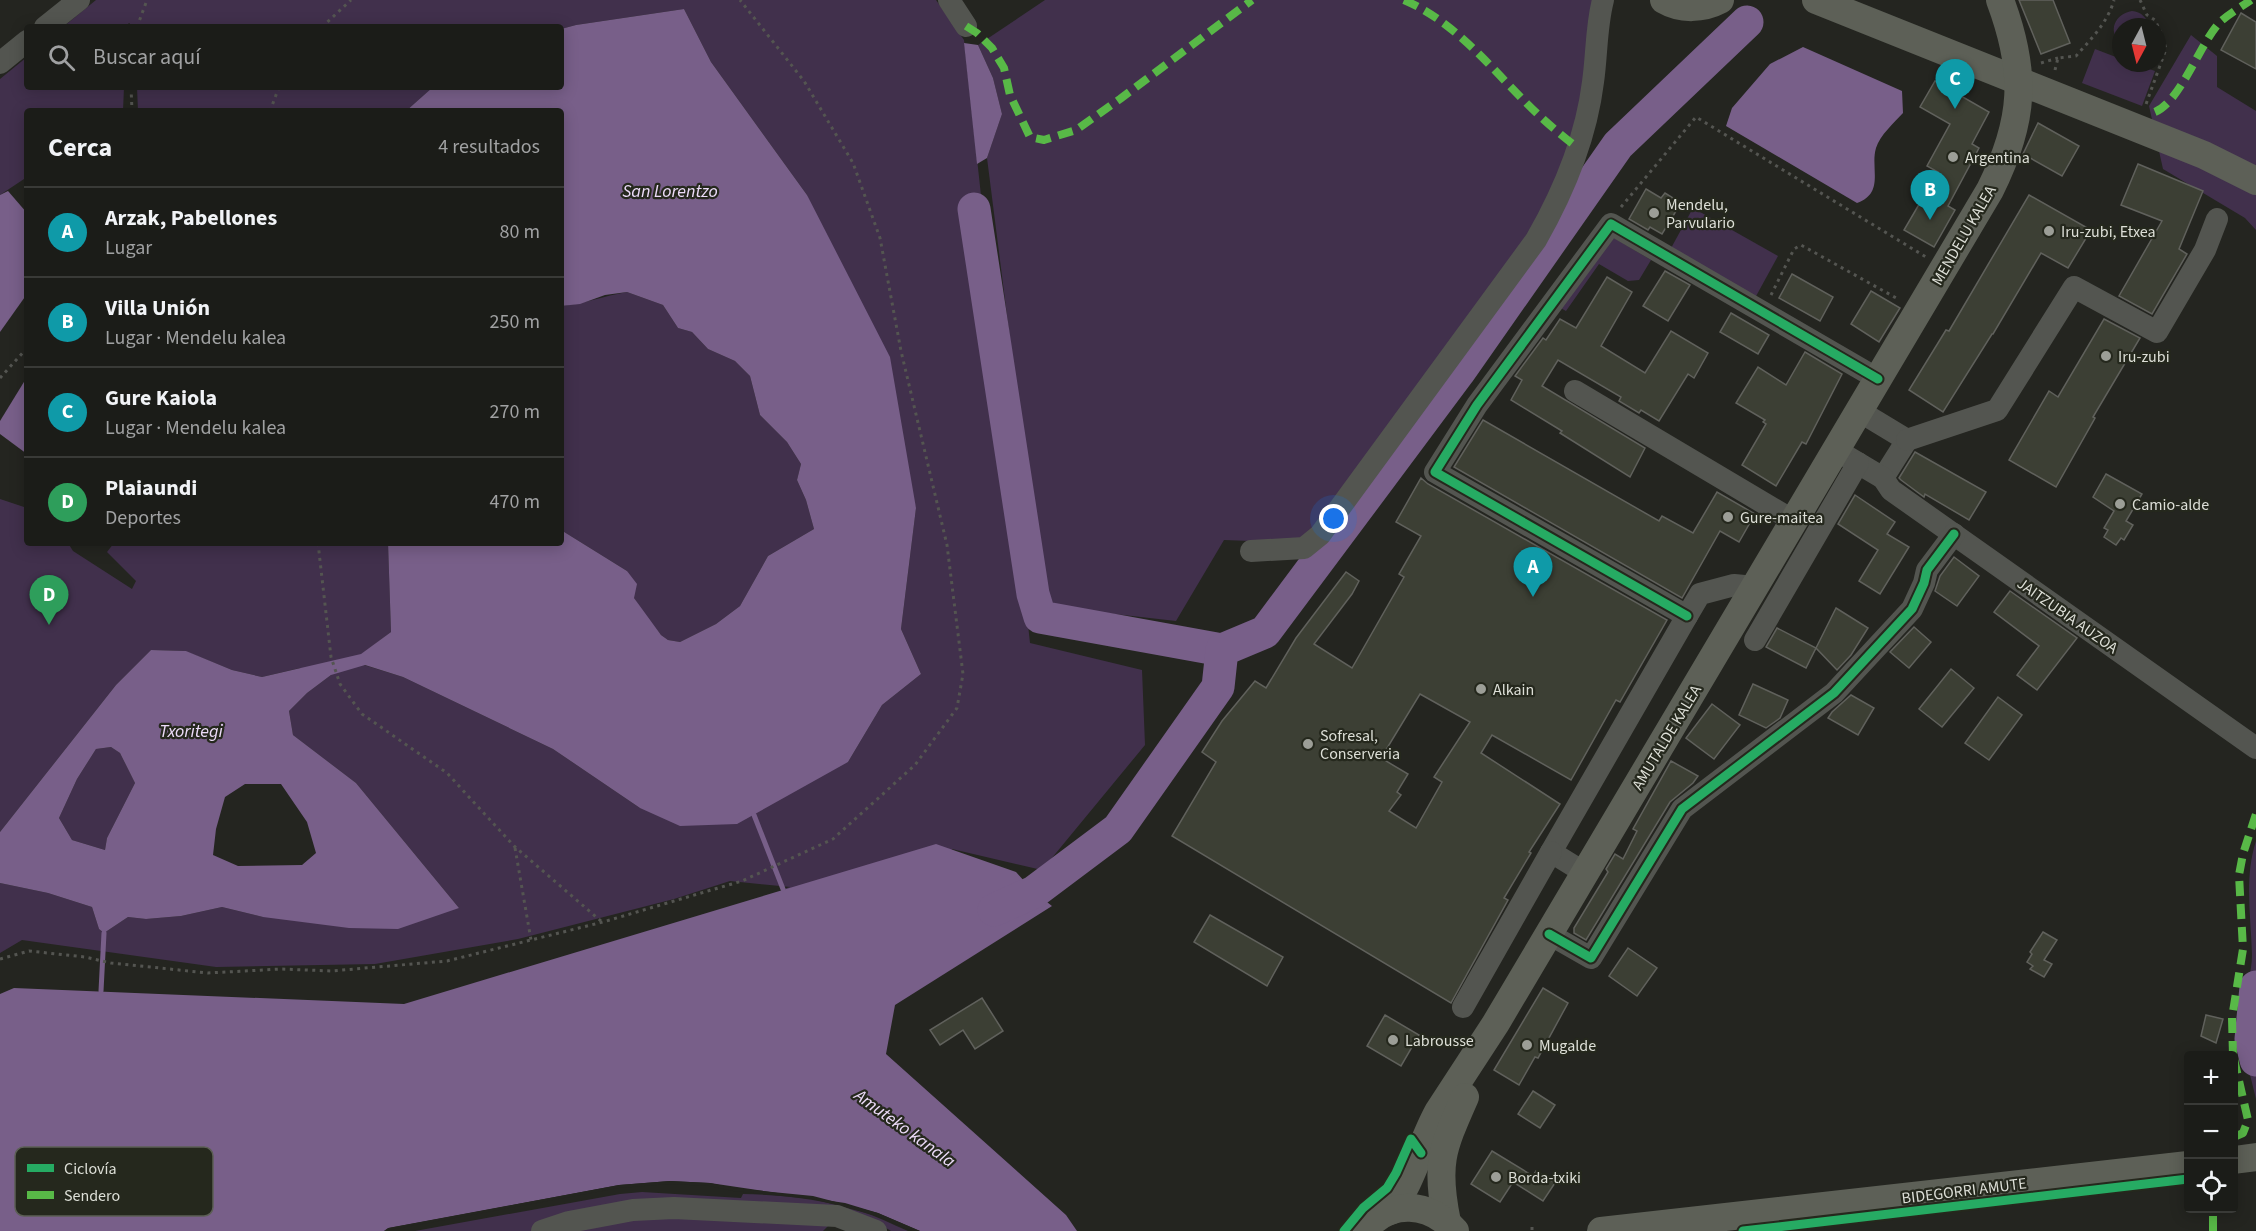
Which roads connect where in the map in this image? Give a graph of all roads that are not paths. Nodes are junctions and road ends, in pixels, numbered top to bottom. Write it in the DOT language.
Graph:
graph roads {
  1 [pos="79,0"];
  2 [pos="949,0"];
  3 [pos="1603,0"];
  4 [pos="1664,0"];
  5 [pos="1720,0"];
  6 [pos="1816,0"];
  7 [pos="2000,0"];
  8 [pos="49,24"];
  9 [pos="966,26"];
  10 [pos="24,43"];
  11 [pos="0,63"];
  12 [pos="2256,181"];
  13 [pos="2217,219"];
  14 [pos="1878,379"];
  15 [pos="1575,391"];
  16 [pos="1859,411"];
  17 [pos="1907,440"];
  18 [pos="1847,457"];
  19 [pos="1883,478"];
  20 [pos="1794,520"];
  21 [pos="1954,534"];
  22 [pos="1251,550"];
  23 [pos="1755,586"];
  24 [pos="1687,616"];
  25 [pos="1755,640"];
  26 [pos="2256,748"];
  27 [pos="1551,852"];
  28 [pos="1585,873"];
  29 [pos="1549,934"];
  30 [pos="1463,1007"];
  31 [pos="1496,1023"];
  32 [pos="2184,1165"];
  33 [pos="1390,1211"];
  34 [pos="1451,1226"];
  35 [pos="1630,1229"];
  36 [pos="542,1231"];
  37 [pos="876,1231"];
  38 [pos="1364,1231"];
  39 [pos="1601,1231"];
  1 -- 8 [label="street"];
  2 -- 9 [label="street"];
  3 -- 22 [label="street"];
  4 -- 5 [label="main road"];
  6 -- 12 [label="main road"];
  7 -- 14 [label="main road, MENDELU KALEA"];
  10 -- 11 [label="street"];
  13 -- 17 [label="street"];
  14 -- 16 [label="main road, MENDELU KALEA"];
  14 -- 24 [label="street"];
  15 -- 20 [label="street"];
  16 -- 17 [label="street"];
  16 -- 18 [label="main road, MENDELU KALEA"];
  17 -- 19 [label="street"];
  18 -- 19 [label="street, JAITZUBIA AUZOA"];
  18 -- 20 [label="main road, AMUTALDE KALEA"];
  18 -- 25 [label="street"];
  19 -- 21 [label="street, JAITZUBIA AUZOA"];
  20 -- 23 [label="main road, AMUTALDE KALEA"];
  21 -- 26 [label="street, JAITZUBIA AUZOA"];
  21 -- 29 [label="street"];
  23 -- 24 [label="street"];
  23 -- 28 [label="main road, AMUTALDE KALEA"];
  24 -- 27 [label="street"];
  27 -- 28 [label="street"];
  27 -- 30 [label="street"];
  28 -- 29 [label="main road, AMUTALDE KALEA"];
  29 -- 31 [label="main road, AMUTALDE KALEA"];
  31 -- 33 [label="main road, AMUTALDE KALEA"];
  31 -- 34 [label="main road, AMUTALDE KALEA"];
  32 -- 35 [label="main road"];
  33 -- 34 [label="main road"];
  33 -- 38 [label="main road"];
  35 -- 39 [label="main road"];
  36 -- 37 [label="street"];
}
